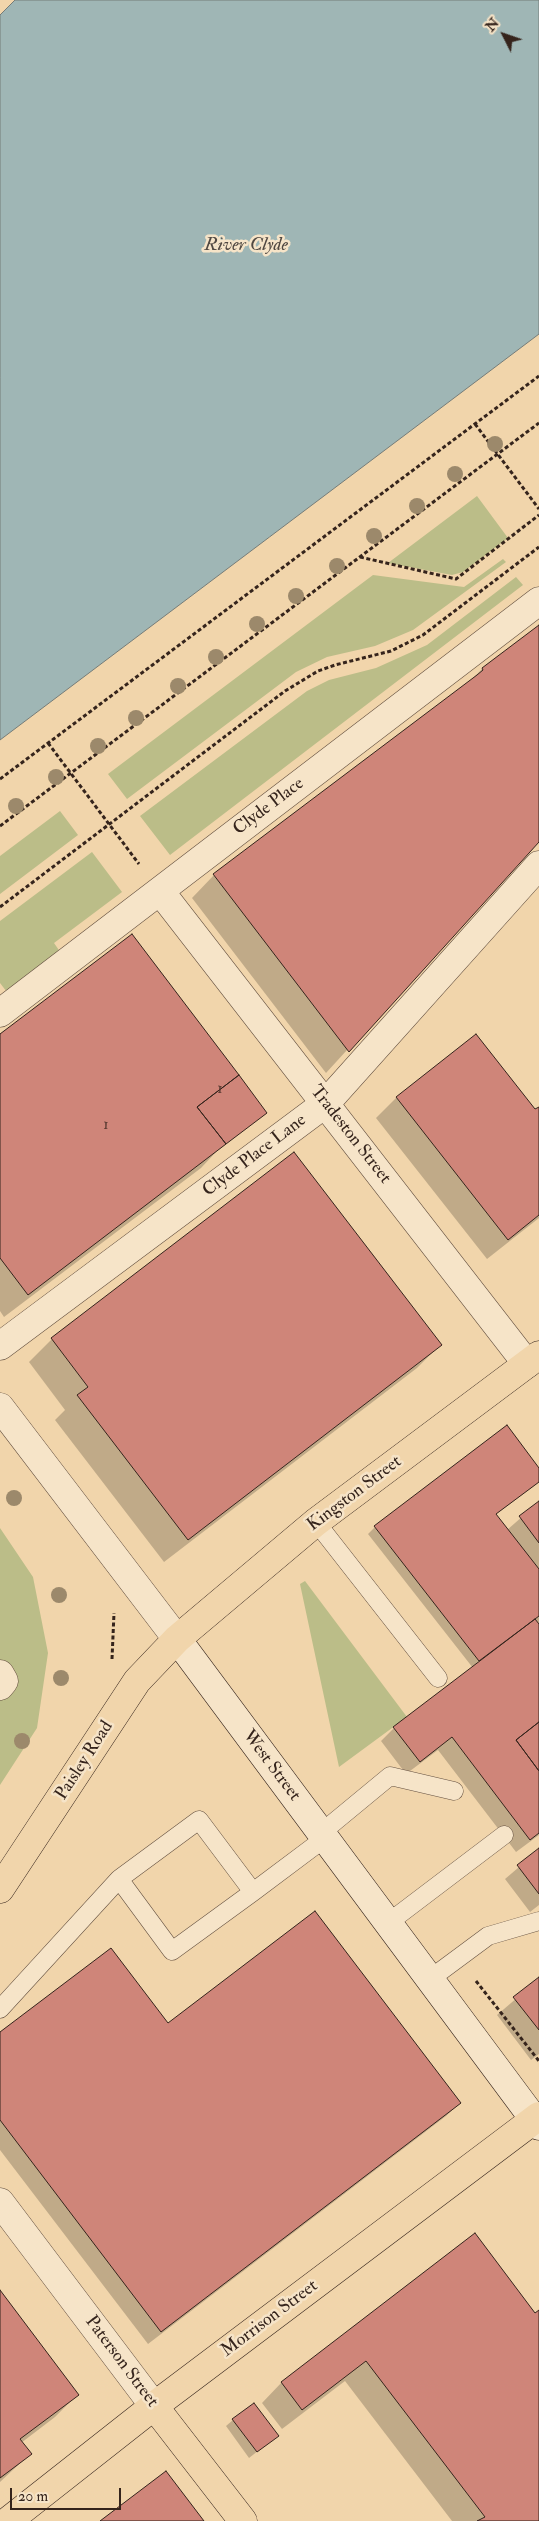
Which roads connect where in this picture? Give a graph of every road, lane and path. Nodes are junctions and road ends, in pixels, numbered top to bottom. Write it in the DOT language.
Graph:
graph roads {
  1 [pos="539,376"];
  2 [pos="539,423"];
  3 [pos="475,424"];
  4 [pos="497,453"];
  5 [pos="539,501"];
  6 [pos="535,504"];
  7 [pos="539,509"];
  8 [pos="539,515"];
  9 [pos="539,547"];
  10 [pos="360,556"];
  11 [pos="539,601"];
  12 [pos="48,743"];
  13 [pos="71,773"];
  14 [pos="0,779"];
  15 [pos="109,824"];
  16 [pos="0,826"];
  17 [pos="539,865"];
  18 [pos="160,891"];
  19 [pos="0,907"];
  20 [pos="0,1013"];
  21 [pos="326,1103"];
  22 [pos="0,1346"];
  23 [pos="535,1366"];
  24 [pos="0,1407"];
  25 [pos="316,1522"];
  26 [pos="177,1639"];
  27 [pos="0,1674"];
  28 [pos="438,1678"];
  29 [pos="0,1686"];
  30 [pos="454,1791"];
  31 [pos="504,1834"];
  32 [pos="323,1836"];
  33 [pos="119,1879"];
  34 [pos="0,1888"];
  35 [pos="253,1892"];
  36 [pos="539,1921"];
  37 [pos="388,1923"];
  38 [pos="430,1979"];
  39 [pos="0,2009"];
  40 [pos="537,2120"];
  41 [pos="0,2202"];
  42 [pos="154,2406"];
  43 [pos="8,2521"];
  44 [pos="243,2521"];
  1 -- 3 [label="path"];
  2 -- 4 [label="path"];
  3 -- 4 [label="path"];
  3 -- 12 [label="path"];
  4 -- 6 [label="path"];
  4 -- 10 [label="path"];
  5 -- 6 [label="path"];
  6 -- 7 [label="path"];
  8 -- 10 [label="path"];
  9 -- 15 [label="path"];
  10 -- 13 [label="path"];
  11 -- 18 [label="street, Clyde Place"];
  12 -- 13 [label="path"];
  12 -- 14 [label="path"];
  13 -- 15 [label="path"];
  13 -- 16 [label="path"];
  15 -- 18 [label="path"];
  15 -- 19 [label="path"];
  17 -- 21 [label="street, Clyde Place Lane"];
  18 -- 20 [label="street, Clyde Place"];
  18 -- 21 [label="street, Tradeston Street"];
  21 -- 22 [label="street, Clyde Place Lane"];
  21 -- 23 [label="street, Tradeston Street"];
  23 -- 25 [label="main road, Kingston Street"];
  24 -- 26 [label="street, West Street"];
  25 -- 26 [label="main road, Kingston Street"];
  25 -- 28 [label="lane"];
  26 -- 32 [label="street, West Street"];
  26 -- 34 [label="main road, Paisley Road"];
  27 -- 29 [label="street"];
  30 -- 32 [label="lane"];
  31 -- 37 [label="lane"];
  32 -- 35 [label="lane"];
  32 -- 37 [label="street, West Street"];
  33 -- 35 [label="lane"];
  33 -- 35 [label="lane"];
  33 -- 39 [label="lane"];
  36 -- 38 [label="lane"];
  37 -- 38 [label="street, West Street"];
  38 -- 40 [label="street, West Street"];
  40 -- 42 [label="main road, Morrison Street"];
  41 -- 42 [label="street, Paterson Street"];
  42 -- 43 [label="main road, Morrison Street"];
  42 -- 44 [label="main road, Paterson Street"];
}
